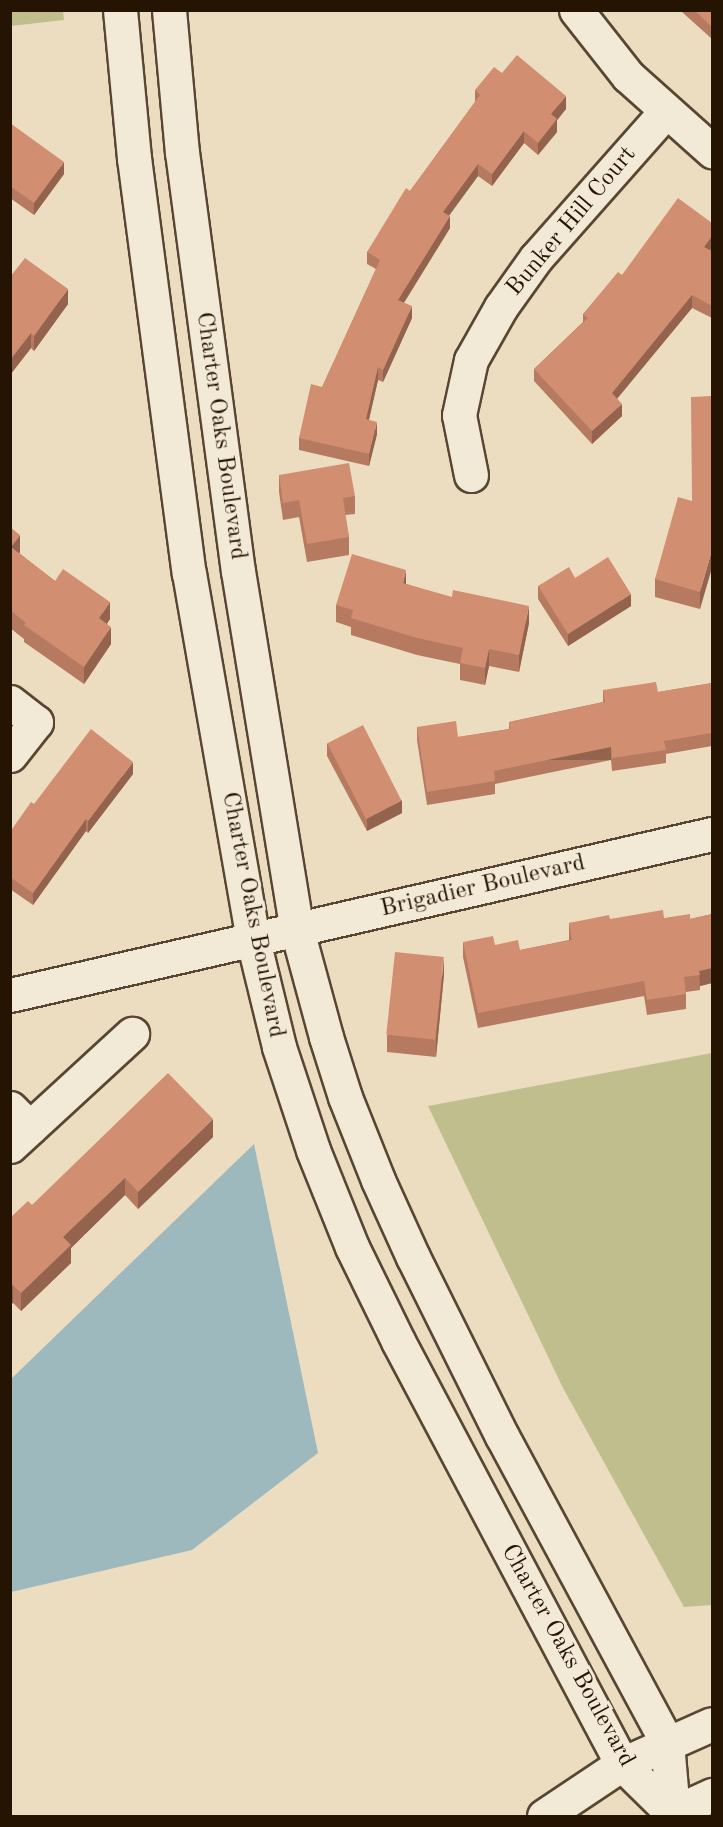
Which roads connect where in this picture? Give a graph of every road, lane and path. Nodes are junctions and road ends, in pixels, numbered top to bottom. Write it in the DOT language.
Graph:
graph roads {
  1 [pos="120,10"];
  2 [pos="169,10"];
  3 [pos="576,10"];
  4 [pos="665,112"];
  5 [pos="712,151"];
  6 [pos="471,475"];
  7 [pos="10,702"];
  8 [pos="10,755"];
  9 [pos="712,834"];
  10 [pos="297,930"];
  11 [pos="253,940"];
  12 [pos="10,995"];
  13 [pos="132,1034"];
  14 [pos="17,1127"];
  15 [pos="712,1724"];
  16 [pos="667,1743"];
  17 [pos="622,1764"];
  18 [pos="712,1795"];
  19 [pos="671,1815"];
  20 [pos="544,1816"];
  1 -- 11 [label="street, Charter Oaks Boulevard"];
  2 -- 10 [label="street, Charter Oaks Boulevard"];
  3 -- 4 [label="street"];
  4 -- 5 [label="street"];
  4 -- 6 [label="street, Bunker Hill Court"];
  7 -- 8 [label="street"];
  9 -- 10 [label="street, Brigadier Boulevard"];
  10 -- 11 [label="street, Brigadier Boulevard"];
  10 -- 16 [label="street, Charter Oaks Boulevard"];
  11 -- 12 [label="street, Brigadier Boulevard"];
  11 -- 17 [label="street, Charter Oaks Boulevard"];
  13 -- 14 [label="street"];
  15 -- 16 [label="street"];
  16 -- 17 [label="street"];
  16 -- 19 [label="street, Charter Oaks Boulevard"];
  17 -- 19 [label="street, Charter Oaks Boulevard"];
  17 -- 20 [label="street"];
  18 -- 19 [label="street"];
}
